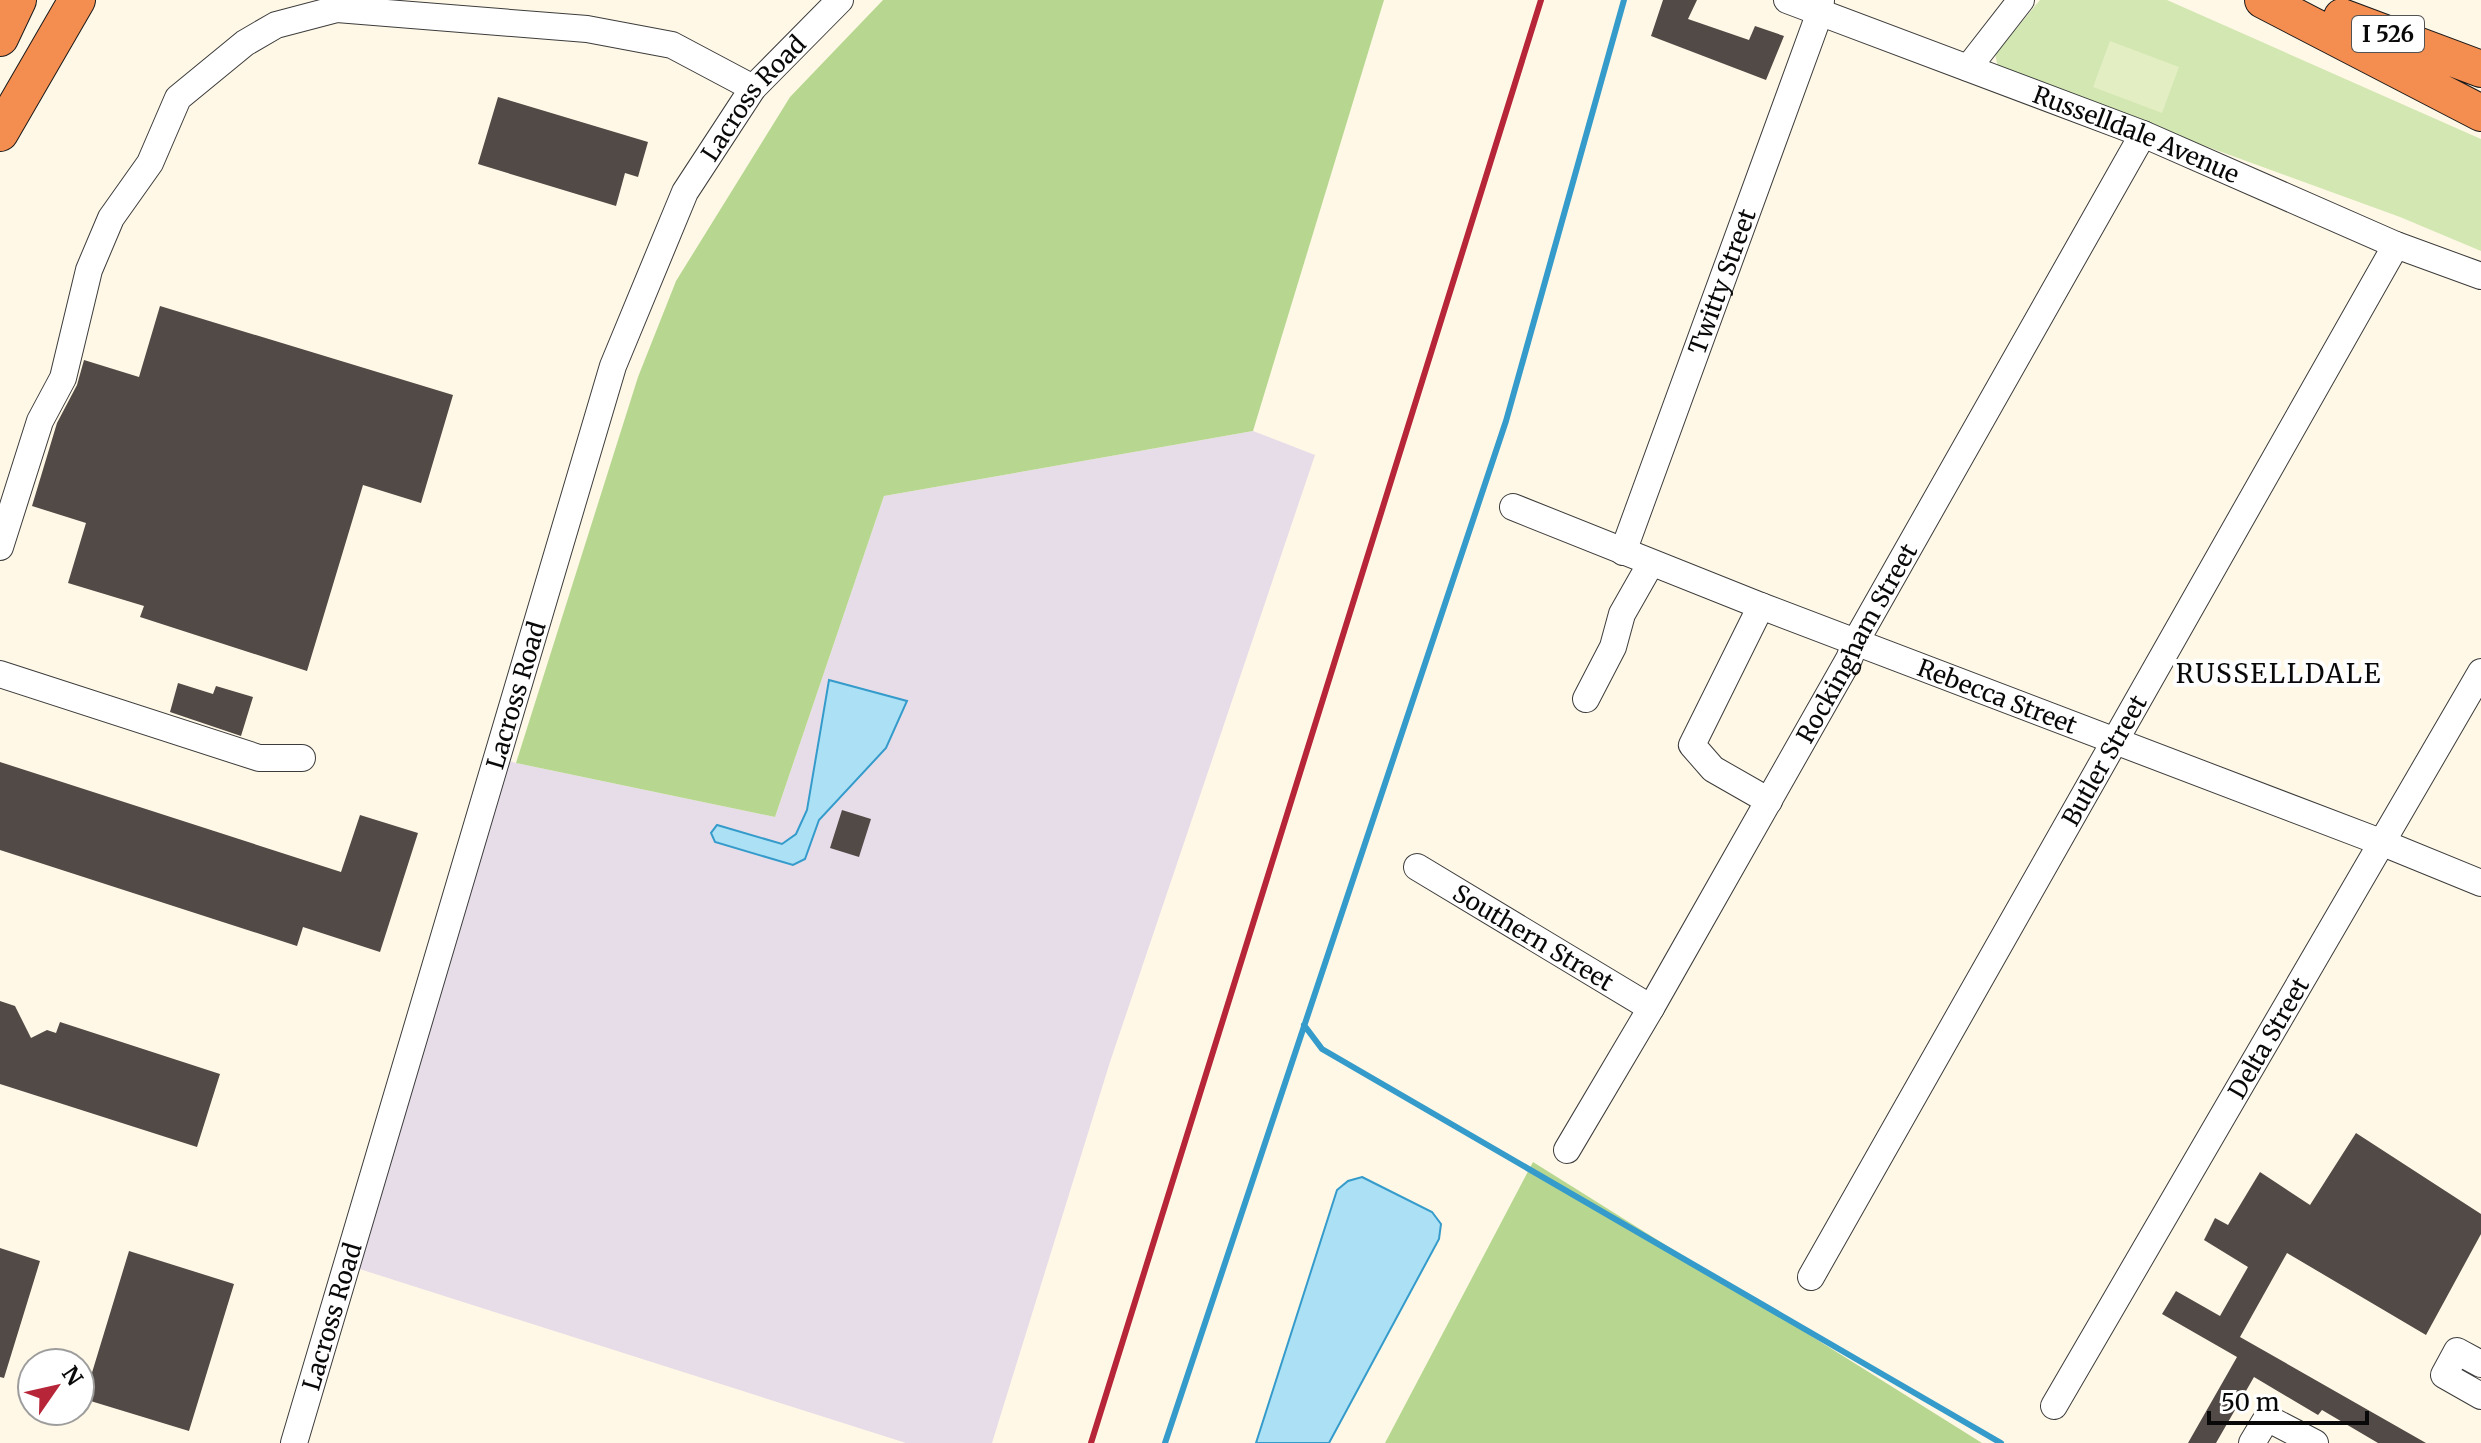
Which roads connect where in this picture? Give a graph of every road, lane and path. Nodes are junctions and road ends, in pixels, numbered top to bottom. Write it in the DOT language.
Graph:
graph roads {
  1 [pos="18,0"];
  2 [pos="77,0"];
  3 [pos="840,0"];
  4 [pos="1787,0"];
  5 [pos="2021,0"];
  6 [pos="2263,0"];
  7 [pos="2295,0"];
  8 [pos="1821,6"];
  9 [pos="0,38"];
  10 [pos="1968,68"];
  11 [pos="2481,69"];
  12 [pos="753,88"];
  13 [pos="2481,113"];
  14 [pos="0,133"];
  15 [pos="2143,134"];
  16 [pos="2396,245"];
  17 [pos="2481,276"];
  18 [pos="1513,507"];
  19 [pos="0,547"];
  20 [pos="1623,552"];
  21 [pos="1651,563"];
  22 [pos="1761,606"];
  23 [pos="1856,641"];
  24 [pos="2481,672"];
  25 [pos="0,674"];
  26 [pos="1586,699"];
  27 [pos="2112,742"];
  28 [pos="302,758"];
  29 [pos="1769,801"];
  30 [pos="2383,843"];
  31 [pos="1417,867"];
  32 [pos="2481,883"];
  33 [pos="1651,1008"];
  34 [pos="1567,1150"];
  35 [pos="1811,1277"];
  36 [pos="2481,1364"];
  37 [pos="2481,1396"];
  38 [pos="2054,1406"];
  39 [pos="294,1443"];
  40 [pos="2252,1443"];
  41 [pos="2315,1443"];
  1 -- 9 [label="highway"];
  2 -- 14 [label="highway"];
  3 -- 12 [label="street, Lacross Road"];
  4 -- 8 [label="street, Russelldale Avenue"];
  5 -- 10 [label="street"];
  6 -- 13 [label="highway"];
  7 -- 11 [label="highway, I 526"];
  8 -- 10 [label="street, Russelldale Avenue"];
  8 -- 20 [label="street, Twitty Street"];
  10 -- 15 [label="street, Russelldale Avenue"];
  12 -- 19 [label="street"];
  12 -- 39 [label="street, Lacross Road"];
  15 -- 16 [label="street, Russelldale Avenue"];
  15 -- 23 [label="street, Rockingham Street"];
  16 -- 17 [label="street, Russelldale Avenue"];
  16 -- 27 [label="street, Butler Street"];
  18 -- 20 [label="street, Rebecca Street"];
  20 -- 21 [label="street, Rebecca Street"];
  21 -- 22 [label="street, Rebecca Street"];
  21 -- 26 [label="street"];
  22 -- 23 [label="street, Rebecca Street"];
  22 -- 29 [label="street"];
  23 -- 27 [label="street, Rebecca Street"];
  23 -- 29 [label="street, Rockingham Street"];
  24 -- 30 [label="street, Delta Street"];
  25 -- 28 [label="street"];
  27 -- 30 [label="street, Rebecca Street"];
  27 -- 35 [label="street, Butler Street"];
  29 -- 33 [label="street, Rockingham Street"];
  30 -- 32 [label="street, Rebecca Street"];
  30 -- 38 [label="street, Delta Street"];
  31 -- 33 [label="street, Southern Street"];
  33 -- 34 [label="street, Rockingham Street"];
  36 -- 37 [label="street"];
  40 -- 41 [label="street"];
}
